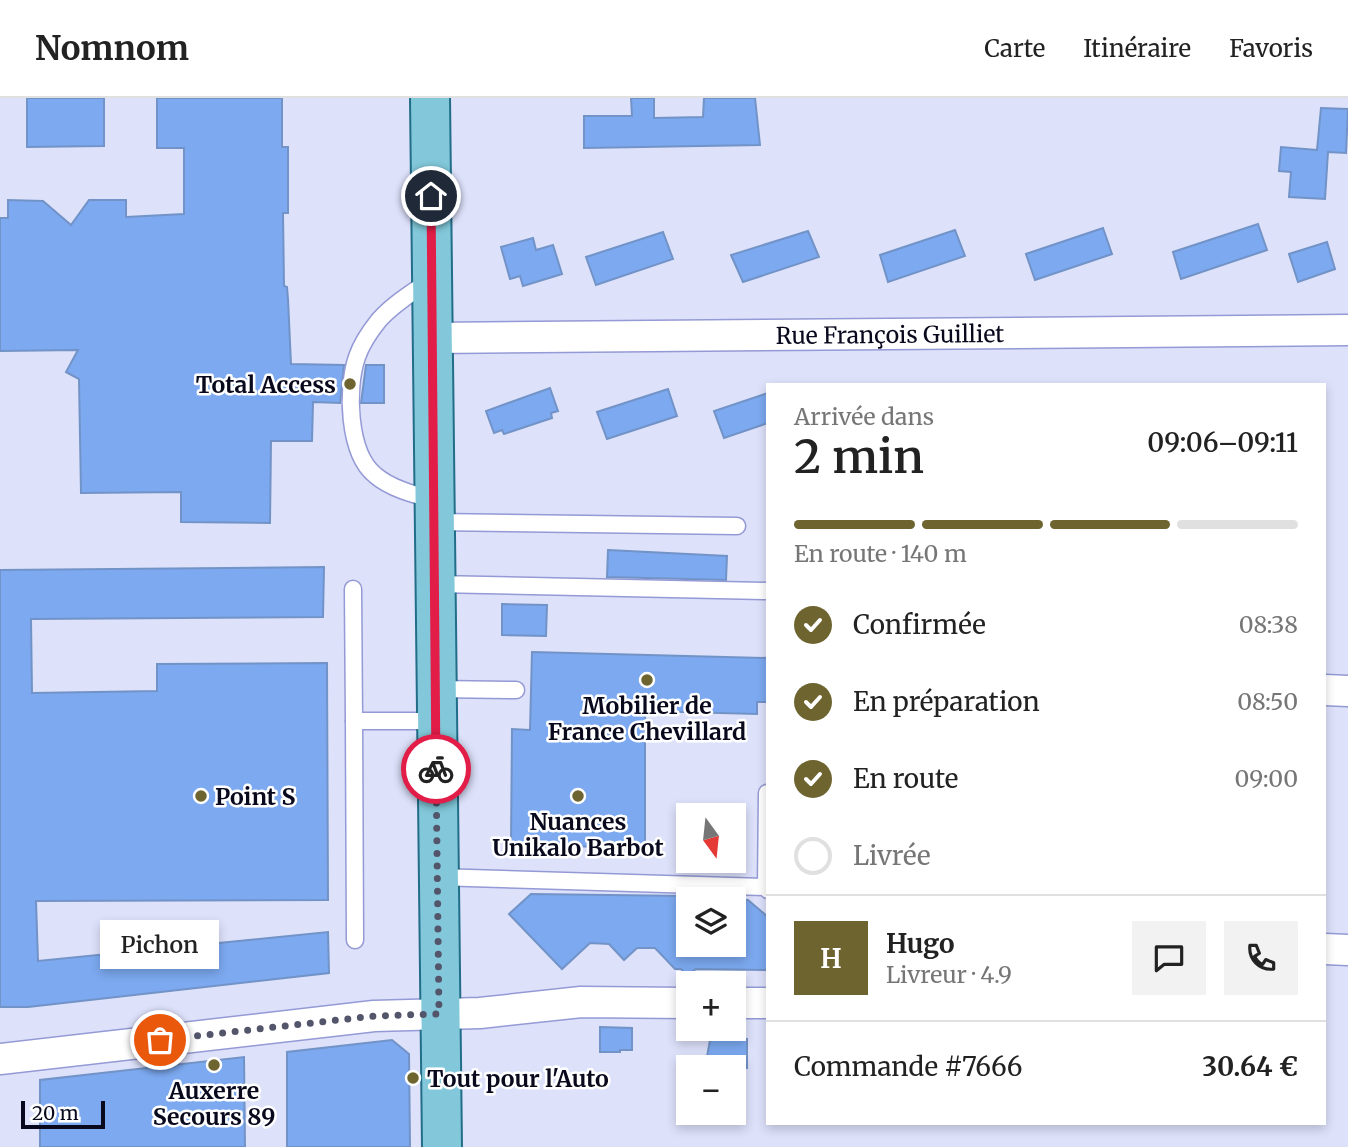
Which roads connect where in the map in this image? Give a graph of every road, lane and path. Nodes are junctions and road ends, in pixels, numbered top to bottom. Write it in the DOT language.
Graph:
graph roads {
  1 [pos="430,98"];
  2 [pos="432,278"];
  3 [pos="1348,330"];
  4 [pos="433,338"];
  5 [pos="435,511"];
  6 [pos="737,526"];
  7 [pos="435,583"];
  8 [pos="353,589"];
  9 [pos="766,591"];
  10 [pos="516,690"];
  11 [pos="1326,690"];
  12 [pos="1348,691"];
  13 [pos="436,705"];
  14 [pos="354,721"];
  15 [pos="438,877"];
  16 [pos="766,889"];
  17 [pos="355,940"];
  18 [pos="1326,949"];
  19 [pos="1348,950"];
  20 [pos="676,1003"];
  21 [pos="746,1003"];
  22 [pos="766,1003"];
  23 [pos="439,1014"];
  24 [pos="0,1059"];
  25 [pos="442,1147"];
  1 -- 2 [label="main road"];
  2 -- 4 [label="main road"];
  2 -- 5 [label="lane"];
  3 -- 4 [label="street, Rue François Guilliet"];
  4 -- 5 [label="main road"];
  5 -- 6 [label="lane"];
  5 -- 7 [label="main road"];
  7 -- 9 [label="lane"];
  7 -- 13 [label="main road"];
  8 -- 14 [label="lane"];
  10 -- 13 [label="lane"];
  11 -- 12 [label="street"];
  13 -- 14 [label="lane"];
  13 -- 15 [label="main road"];
  14 -- 17 [label="lane"];
  15 -- 16 [label="lane"];
  15 -- 23 [label="main road"];
  18 -- 19 [label="street"];
  20 -- 23 [label="street"];
  21 -- 22 [label="street"];
  23 -- 24 [label="street"];
  23 -- 25 [label="main road"];
}
